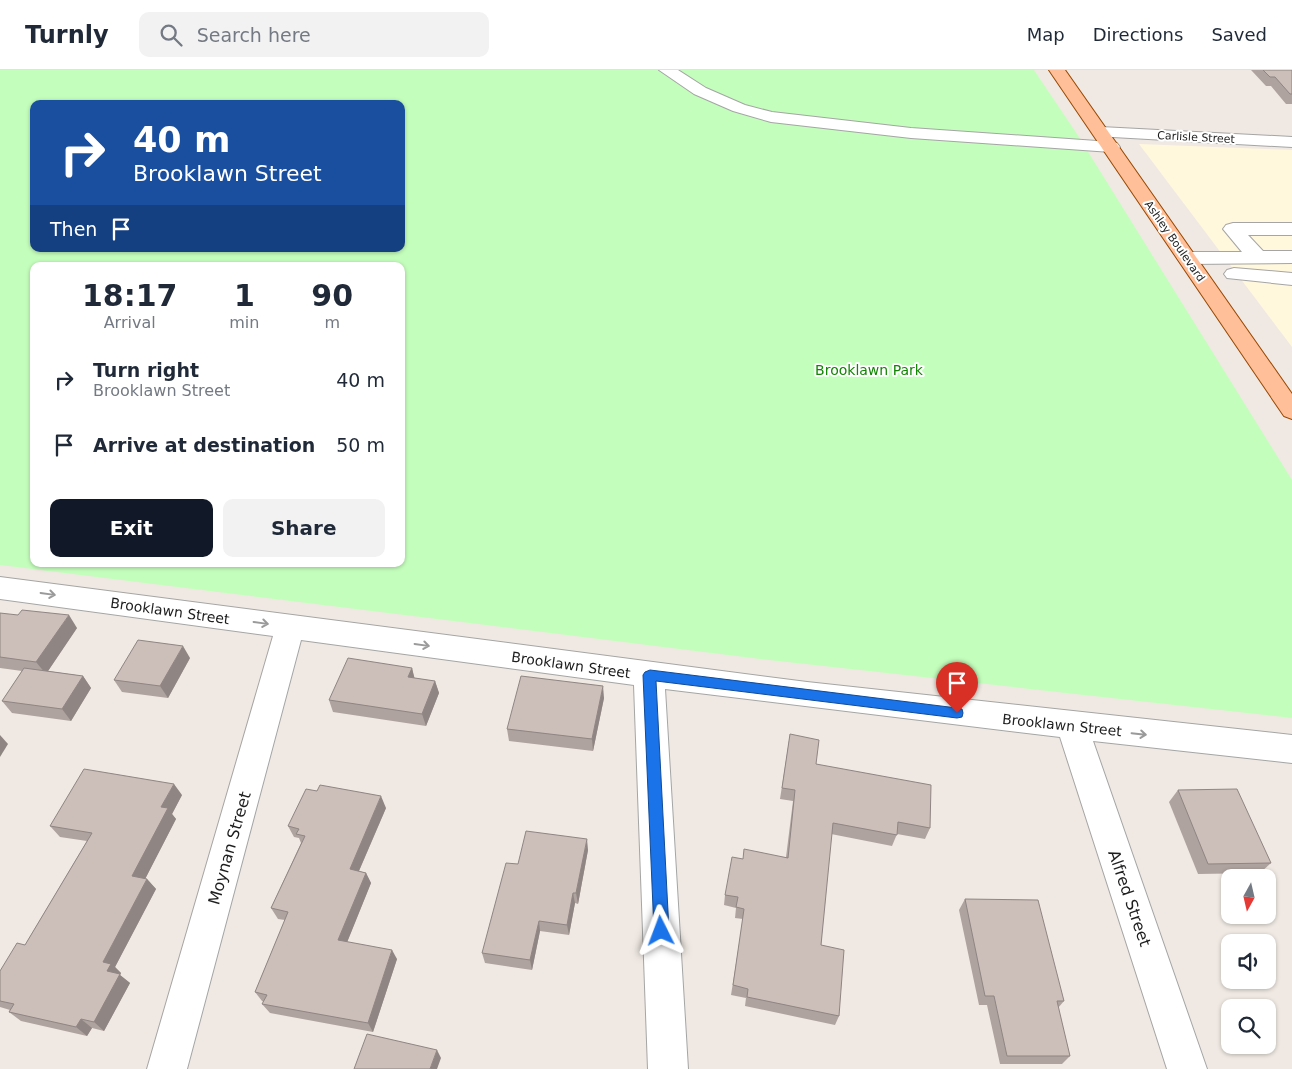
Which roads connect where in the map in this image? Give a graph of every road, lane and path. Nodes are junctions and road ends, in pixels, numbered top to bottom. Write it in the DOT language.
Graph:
graph roads {
  1 [pos="666,70"];
  2 [pos="1057,70"];
  3 [pos="1106,140"];
  4 [pos="1292,142"];
  5 [pos="1292,229"];
  6 [pos="1258,257"];
  7 [pos="1292,257"];
  8 [pos="1187,258"];
  9 [pos="1199,276"];
  10 [pos="1292,279"];
  11 [pos="1292,411"];
  12 [pos="0,588"];
  13 [pos="290,627"];
  14 [pos="650,675"];
  15 [pos="1072,727"];
  16 [pos="1292,749"];
  17 [pos="168,1069"];
  18 [pos="668,1069"];
  19 [pos="1187,1069"];
  1 -- 3 [label="street, Carlisle Street"];
  2 -- 3 [label="main road, Ashley Boulevard"];
  3 -- 4 [label="street, Carlisle Street"];
  3 -- 8 [label="main road, Ashley Boulevard"];
  5 -- 6 [label="street"];
  6 -- 7 [label="street"];
  6 -- 8 [label="street"];
  8 -- 9 [label="main road, Ashley Boulevard"];
  9 -- 10 [label="street"];
  9 -- 11 [label="main road, Ashley Boulevard"];
  12 -- 13 [label="street, Brooklawn Street, one-way"];
  13 -- 14 [label="street, Brooklawn Street, one-way"];
  13 -- 17 [label="street, Moynan Street"];
  14 -- 15 [label="street, Brooklawn Street"];
  14 -- 18 [label="street"];
  15 -- 16 [label="street, Brooklawn Street, one-way"];
  15 -- 19 [label="street, Alfred Street"];
}
